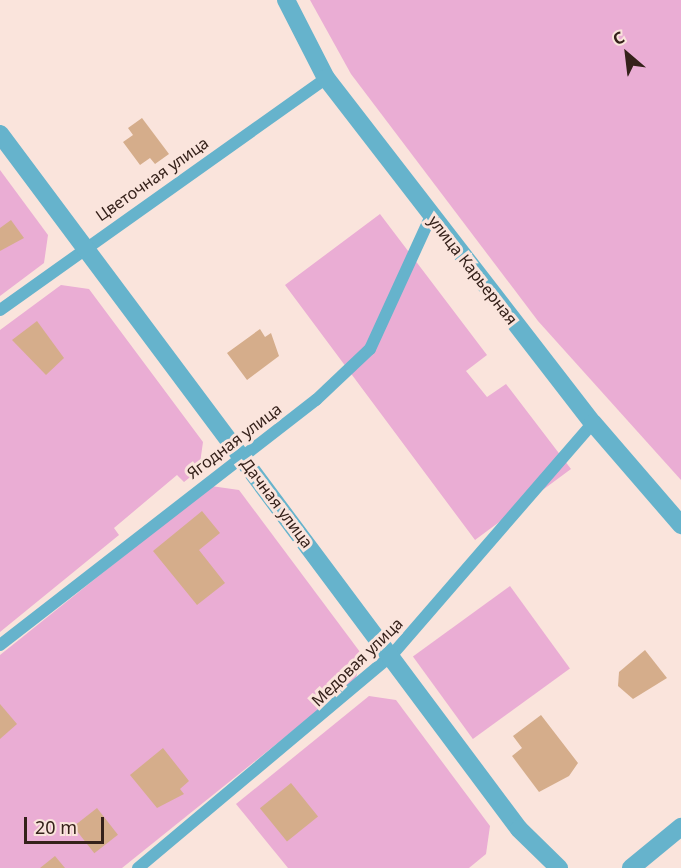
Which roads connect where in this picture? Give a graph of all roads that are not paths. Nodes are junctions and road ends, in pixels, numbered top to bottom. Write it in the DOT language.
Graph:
graph roads {
  1 [pos="286,0"];
  2 [pos="326,78"];
  3 [pos="0,134"];
  4 [pos="431,216"];
  5 [pos="82,247"];
  6 [pos="0,310"];
  7 [pos="593,423"];
  8 [pos="241,455"];
  9 [pos="681,525"];
  10 [pos="0,645"];
  11 [pos="391,656"];
  12 [pos="681,827"];
  13 [pos="138,868"];
  14 [pos="559,868"];
  15 [pos="631,868"];
  1 -- 2 [label="street, улица Карьерная"];
  2 -- 4 [label="street, улица Карьерная"];
  2 -- 5 [label="lane, Цветочная улица"];
  3 -- 5 [label="street, Дачная улица"];
  4 -- 7 [label="street, улица Карьерная"];
  4 -- 8 [label="lane, Ягодная улица"];
  5 -- 6 [label="lane, Цветочная улица"];
  5 -- 8 [label="street, Дачная улица"];
  7 -- 9 [label="street, улица Карьерная"];
  7 -- 11 [label="lane, Медовая улица"];
  8 -- 10 [label="lane, Ягодная улица"];
  8 -- 11 [label="street, Дачная улица"];
  11 -- 13 [label="lane, Медовая улица"];
  11 -- 14 [label="street, Дачная улица"];
  12 -- 15 [label="street"];
}
